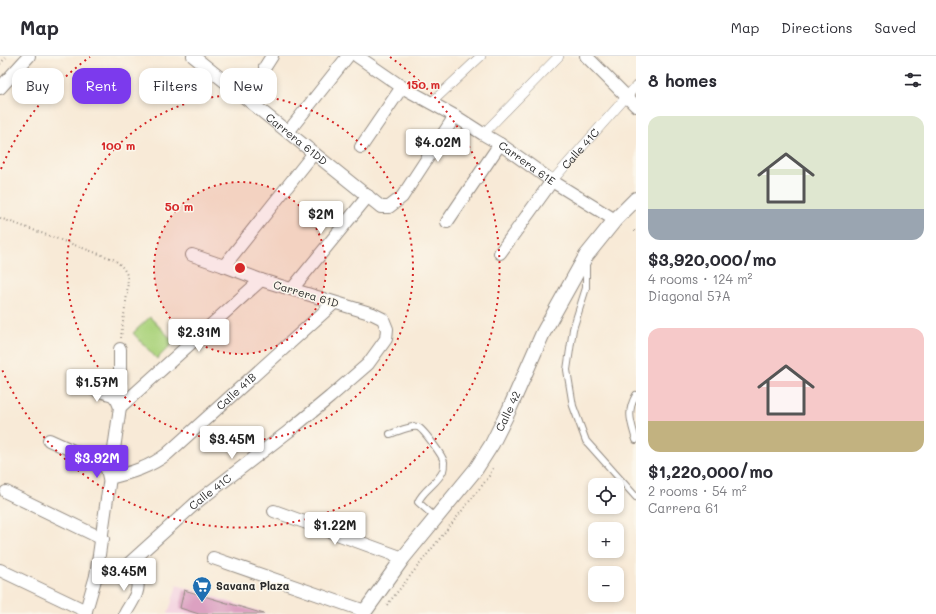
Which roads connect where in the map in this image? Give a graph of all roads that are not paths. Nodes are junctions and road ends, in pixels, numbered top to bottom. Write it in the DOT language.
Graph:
graph roads {
  1 [pos="29,56"];
  2 [pos="193,56"];
  3 [pos="272,56"];
  4 [pos="348,56"];
  5 [pos="356,56"];
  6 [pos="481,56"];
  7 [pos="559,56"];
  8 [pos="586,56"];
  9 [pos="265,67"];
  10 [pos="636,86"];
  11 [pos="402,87"];
  12 [pos="0,88"];
  13 [pos="626,96"];
  14 [pos="431,103"];
  15 [pos="636,106"];
  16 [pos="455,116"];
  17 [pos="288,132"];
  18 [pos="483,134"];
  19 [pos="500,144"];
  20 [pos="361,147"];
  21 [pos="314,153"];
  22 [pos="552,181"];
  23 [pos="368,196"];
  24 [pos="636,199"];
  25 [pos="615,220"];
  26 [pos="447,222"];
  27 [pos="500,253"];
  28 [pos="192,256"];
  29 [pos="586,256"];
  30 [pos="224,266"];
  31 [pos="262,280"];
  32 [pos="292,289"];
  33 [pos="334,303"];
  34 [pos="120,349"];
  35 [pos="375,355"];
  36 [pos="84,386"];
  37 [pos="636,396"];
  38 [pos="120,407"];
  39 [pos="390,434"];
  40 [pos="49,440"];
  41 [pos="636,440"];
  42 [pos="109,478"];
  43 [pos="6,492"];
  44 [pos="636,497"];
  45 [pos="274,512"];
  46 [pos="436,518"];
  47 [pos="103,539"];
  48 [pos="213,558"];
  49 [pos="403,558"];
  50 [pos="124,568"];
  51 [pos="0,570"];
  52 [pos="96,576"];
  53 [pos="86,613"];
  54 [pos="364,613"];
  55 [pos="125,614"];
  1 -- 12 [label="street"];
  2 -- 17 [label="street, Carrera 61DD"];
  3 -- 9 [label="street"];
  4 -- 17 [label="street"];
  5 -- 11 [label="street, Carrera 61E"];
  6 -- 14 [label="street"];
  7 -- 18 [label="street"];
  8 -- 13 [label="street"];
  10 -- 13 [label="street, Calle 41C"];
  11 -- 14 [label="street, Carrera 61E"];
  11 -- 20 [label="street"];
  13 -- 15 [label="street"];
  13 -- 22 [label="street, Calle 41C"];
  14 -- 16 [label="street, Carrera 61E"];
  16 -- 18 [label="street, Carrera 61E"];
  16 -- 23 [label="street, Carrera 61DD"];
  17 -- 21 [label="street, Carrera 61DD"];
  18 -- 19 [label="street, Carrera 61E"];
  19 -- 22 [label="street, Carrera 61E"];
  19 -- 26 [label="street"];
  21 -- 23 [label="street, Carrera 61DD"];
  21 -- 30 [label="street"];
  22 -- 25 [label="street, Carrera 61E"];
  22 -- 27 [label="street, Calle 41C"];
  23 -- 32 [label="street"];
  24 -- 25 [label="street, Calle 42"];
  25 -- 29 [label="street, Calle 42"];
  28 -- 30 [label="street, Carrera 61D"];
  29 -- 44 [label="lane"];
  29 -- 46 [label="street, Calle 42"];
  30 -- 31 [label="street, Carrera 61D"];
  31 -- 32 [label="street, Carrera 61D"];
  31 -- 38 [label="street"];
  32 -- 33 [label="street, Carrera 61D"];
  33 -- 35 [label="street, Carrera 61D"];
  33 -- 42 [label="street, Calle 41B"];
  34 -- 38 [label="street"];
  35 -- 50 [label="street, Calle 41C"];
  36 -- 38 [label="street"];
  37 -- 41 [label="lane"];
  38 -- 42 [label="street"];
  39 -- 46 [label="lane"];
  40 -- 42 [label="street"];
  42 -- 47 [label="street"];
  43 -- 47 [label="street"];
  45 -- 49 [label="street"];
  46 -- 49 [label="street, Calle 42"];
  47 -- 52 [label="street"];
  48 -- 54 [label="street"];
  49 -- 54 [label="street, Calle 42"];
  50 -- 52 [label="street, Calle 41C"];
  50 -- 55 [label="street"];
  51 -- 53 [label="street"];
  52 -- 53 [label="street"];
}
